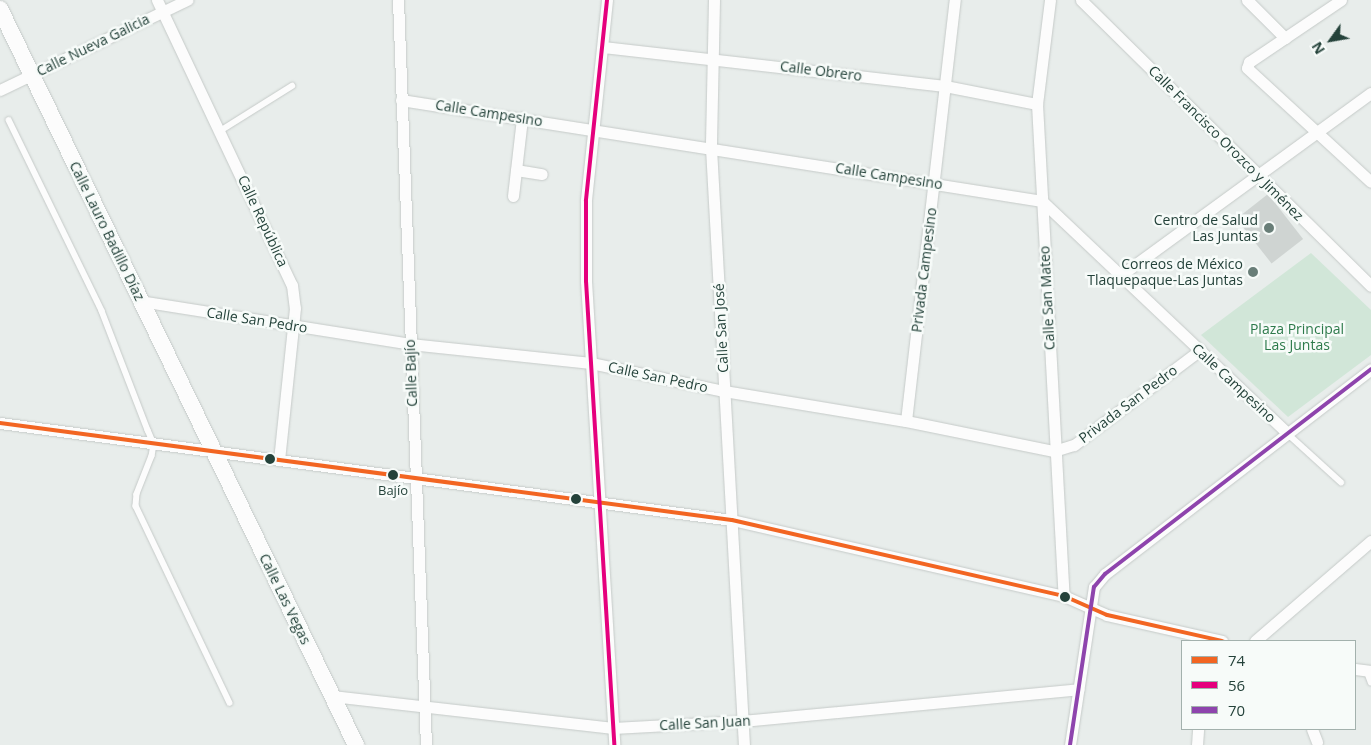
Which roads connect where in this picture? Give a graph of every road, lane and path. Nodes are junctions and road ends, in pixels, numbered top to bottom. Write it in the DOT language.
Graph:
graph roads {
  1 [pos="157,0"];
  2 [pos="186,0"];
  3 [pos="398,0"];
  4 [pos="608,0"];
  5 [pos="714,0"];
  6 [pos="955,0"];
  7 [pos="1050,0"];
  8 [pos="1081,0"];
  9 [pos="1247,0"];
  10 [pos="1341,0"];
  11 [pos="0,9"];
  12 [pos="162,12"];
  13 [pos="1285,38"];
  14 [pos="603,47"];
  15 [pos="714,59"];
  16 [pos="32,75"];
  17 [pos="292,86"];
  18 [pos="945,86"];
  19 [pos="0,90"];
  20 [pos="1371,92"];
  21 [pos="401,100"];
  22 [pos="1037,104"];
  23 [pos="522,118"];
  24 [pos="9,120"];
  25 [pos="594,129"];
  26 [pos="220,131"];
  27 [pos="1316,132"];
  28 [pos="710,148"];
  29 [pos="516,170"];
  30 [pos="542,174"];
  31 [pos="1258,175"];
  32 [pos="1371,182"];
  33 [pos="934,184"];
  34 [pos="513,196"];
  35 [pos="1042,201"];
  36 [pos="1121,275"];
  37 [pos="1371,286"];
  38 [pos="140,301"];
  39 [pos="293,325"];
  40 [pos="410,344"];
  41 [pos="1200,350"];
  42 [pos="591,363"];
  43 [pos="1371,369"];
  44 [pos="724,391"];
  45 [pos="906,421"];
  46 [pos="0,423"];
  47 [pos="1288,434"];
  48 [pos="154,444"];
  49 [pos="1054,451"];
  50 [pos="214,452"];
  51 [pos="279,460"];
  52 [pos="414,478"];
  53 [pos="1341,482"];
  54 [pos="599,504"];
  55 [pos="732,520"];
  56 [pos="1371,540"];
  57 [pos="1064,596"];
  58 [pos="1090,608"];
  59 [pos="1204,638"];
  60 [pos="1257,640"];
  61 [pos="1356,669"];
  62 [pos="1370,675"];
  63 [pos="1078,689"];
  64 [pos="332,696"];
  65 [pos="230,703"];
  66 [pos="424,706"];
  67 [pos="742,721"];
  68 [pos="613,728"];
  69 [pos="1198,730"];
  70 [pos="1312,730"];
  71 [pos="1317,742"];
  72 [pos="355,745"];
  73 [pos="426,745"];
  74 [pos="614,745"];
  75 [pos="744,745"];
  76 [pos="1070,745"];
  77 [pos="1197,745"];
  1 -- 12 [label="street, Calle República"];
  2 -- 12 [label="street, Calle Nueva Galicia"];
  3 -- 21 [label="street, Calle Bajío"];
  4 -- 14 [label="street"];
  5 -- 15 [label="street, Calle San José"];
  6 -- 18 [label="street, Privada Campesino"];
  7 -- 22 [label="street, Calle San Mateo"];
  8 -- 31 [label="street, Calle Francisco Orozco y Jiménez"];
  9 -- 13 [label="street"];
  10 -- 13 [label="street"];
  11 -- 16 [label="street, Calle Lauro Badillo Díaz"];
  12 -- 16 [label="street, Calle Nueva Galicia"];
  12 -- 26 [label="street, Calle República"];
  13 -- 27 [label="street"];
  14 -- 15 [label="street, Calle Obrero"];
  14 -- 25 [label="street"];
  15 -- 18 [label="street, Calle Obrero"];
  15 -- 28 [label="street, Calle San José"];
  16 -- 19 [label="street, Calle Nueva Galicia"];
  16 -- 38 [label="street, Calle Lauro Badillo Díaz"];
  17 -- 26 [label="lane"];
  18 -- 22 [label="street, Calle Obrero"];
  18 -- 33 [label="street, Privada Campesino"];
  20 -- 27 [label="street"];
  21 -- 23 [label="street, Calle Campesino"];
  21 -- 40 [label="street, Calle Bajío"];
  22 -- 35 [label="street, Calle San Mateo"];
  23 -- 25 [label="street, Calle Campesino"];
  23 -- 29 [label="street"];
  24 -- 48 [label="lane"];
  25 -- 28 [label="street, Calle Campesino"];
  25 -- 42 [label="street"];
  26 -- 39 [label="street, Calle República"];
  27 -- 31 [label="street"];
  27 -- 32 [label="street"];
  28 -- 33 [label="street, Calle Campesino"];
  28 -- 44 [label="street, Calle San José"];
  29 -- 30 [label="street"];
  29 -- 34 [label="street"];
  31 -- 36 [label="street"];
  31 -- 37 [label="street, Calle Francisco Orozco y Jiménez"];
  33 -- 35 [label="street, Calle Campesino"];
  33 -- 45 [label="street, Privada Campesino"];
  35 -- 36 [label="street, Calle Campesino"];
  35 -- 49 [label="street, Calle San Mateo"];
  36 -- 41 [label="street, Calle Campesino"];
  38 -- 39 [label="street, Calle San Pedro"];
  38 -- 50 [label="street, Calle Lauro Badillo Díaz"];
  39 -- 40 [label="street, Calle San Pedro"];
  39 -- 51 [label="street, Calle República"];
  40 -- 42 [label="street, Calle San Pedro"];
  40 -- 52 [label="street, Calle Bajío"];
  41 -- 47 [label="street, Calle Campesino"];
  41 -- 49 [label="street, Privada San Pedro"];
  42 -- 44 [label="street, Calle San Pedro"];
  42 -- 54 [label="street"];
  43 -- 47 [label="street"];
  44 -- 45 [label="street, Calle San Pedro"];
  44 -- 55 [label="street, Calle San José"];
  45 -- 49 [label="street, Calle San Pedro"];
  46 -- 48 [label="street"];
  47 -- 53 [label="lane"];
  47 -- 58 [label="street"];
  48 -- 50 [label="street"];
  48 -- 65 [label="lane"];
  49 -- 57 [label="street, Calle San Mateo"];
  50 -- 51 [label="street"];
  50 -- 64 [label="street, Calle Las Vegas"];
  51 -- 52 [label="street"];
  52 -- 54 [label="street"];
  52 -- 66 [label="street, Calle Bajío"];
  54 -- 55 [label="street"];
  54 -- 68 [label="street"];
  55 -- 57 [label="street"];
  55 -- 67 [label="street, Calle San José"];
  56 -- 60 [label="street"];
  57 -- 58 [label="street"];
  58 -- 59 [label="street"];
  58 -- 63 [label="street"];
  61 -- 62 [label="street"];
  63 -- 67 [label="street, Calle San Juan"];
  63 -- 76 [label="street"];
  64 -- 66 [label="street, Calle San Juan"];
  64 -- 72 [label="street, Calle Las Vegas"];
  66 -- 68 [label="street, Calle San Juan"];
  66 -- 73 [label="street, Calle Bajío"];
  67 -- 68 [label="street, Calle San Juan"];
  67 -- 75 [label="street, Calle San José"];
  68 -- 74 [label="street"];
  69 -- 77 [label="street"];
  70 -- 71 [label="street"];
}
